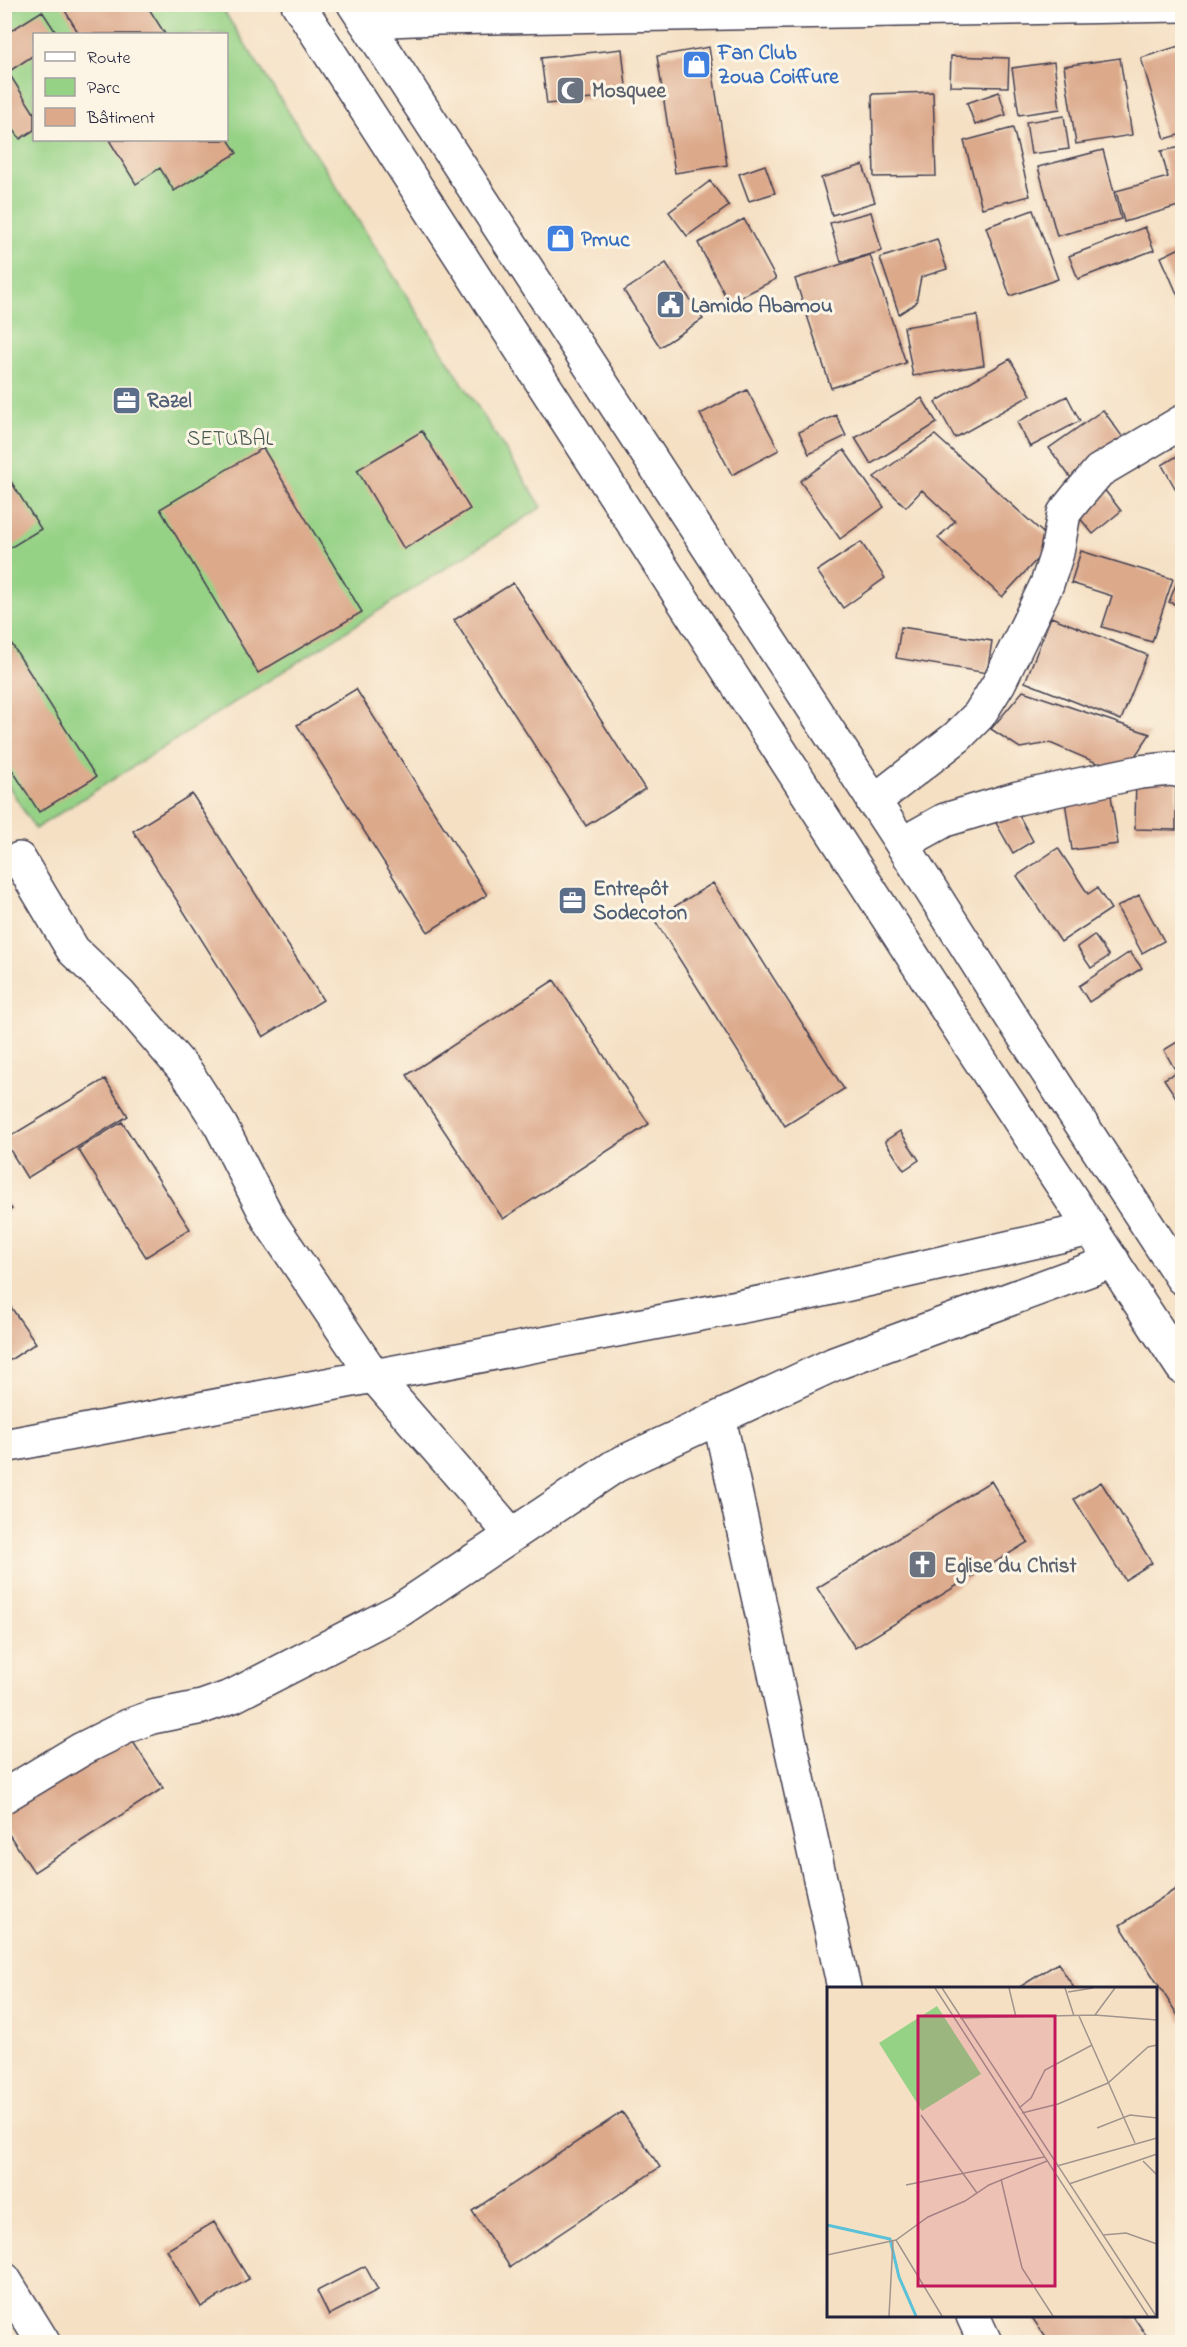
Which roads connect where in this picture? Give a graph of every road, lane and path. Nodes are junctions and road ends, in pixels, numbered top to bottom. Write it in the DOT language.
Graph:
graph roads {
  1 [pos="298,4"];
  2 [pos="1182,5"];
  3 [pos="848,8"];
  4 [pos="360,13"];
  5 [pos="1182,422"];
  6 [pos="1182,771"];
  7 [pos="873,802"];
  8 [pos="902,844"];
  9 [pos="19,859"];
  10 [pos="1091,1229"];
  11 [pos="1113,1261"];
  12 [pos="1182,1278"];
  13 [pos="1182,1367"];
  14 [pos="374,1376"];
  15 [pos="719,1418"];
  16 [pos="4,1446"];
  17 [pos="512,1535"];
  18 [pos="4,1796"];
  19 [pos="844,1987"];
  20 [pos="4,2279"];
  21 [pos="973,2317"];
  22 [pos="43,2343"];
  23 [pos="985,2343"];
  1 -- 10 [label="street"];
  2 -- 3 [label="street"];
  3 -- 4 [label="street"];
  4 -- 7 [label="street"];
  5 -- 7 [label="street"];
  6 -- 8 [label="street"];
  7 -- 8 [label="street"];
  8 -- 12 [label="street"];
  9 -- 14 [label="street"];
  10 -- 11 [label="street"];
  10 -- 14 [label="street"];
  11 -- 13 [label="street"];
  11 -- 15 [label="street"];
  14 -- 16 [label="street"];
  14 -- 17 [label="street"];
  15 -- 17 [label="street"];
  15 -- 19 [label="street"];
  17 -- 18 [label="street"];
  20 -- 22 [label="street"];
  21 -- 23 [label="street"];
}
